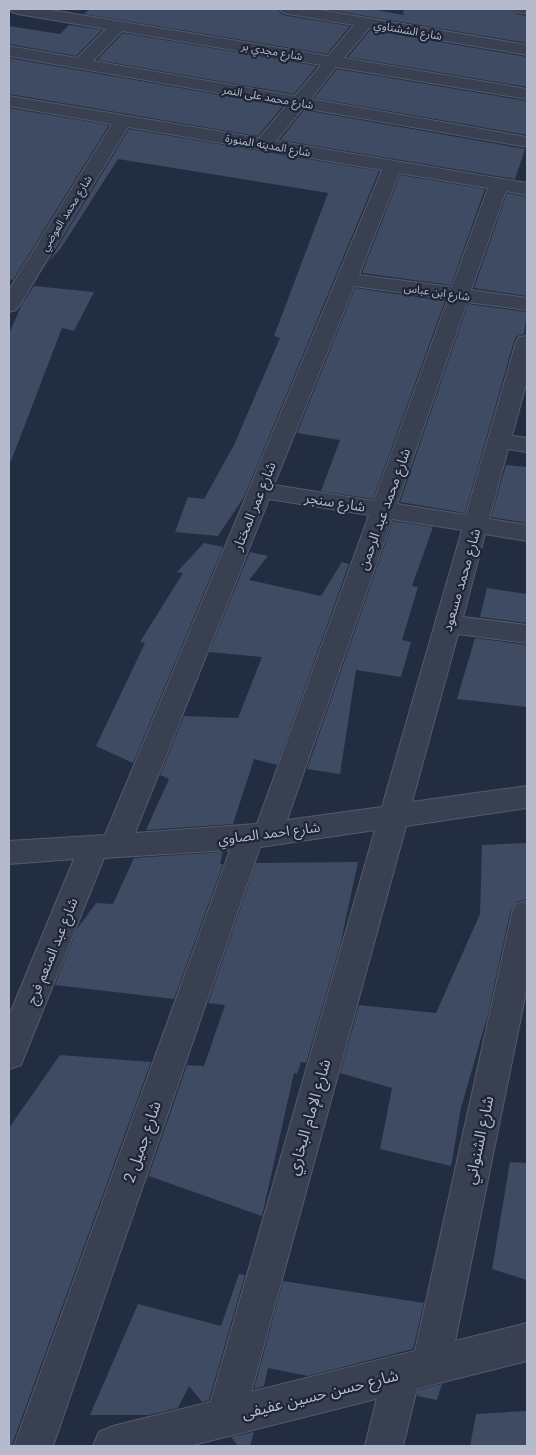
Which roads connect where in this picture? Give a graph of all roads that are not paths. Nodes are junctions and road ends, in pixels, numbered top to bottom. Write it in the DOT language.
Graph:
graph roads {
  1 [pos="18,9"];
  2 [pos="288,9"];
  3 [pos="384,9"];
  4 [pos="523,9"];
  5 [pos="527,10"];
  6 [pos="65,12"];
  7 [pos="368,23"];
  8 [pos="118,26"];
  9 [pos="527,50"];
  10 [pos="9,51"];
  11 [pos="332,62"];
  12 [pos="80,64"];
  13 [pos="527,94"];
  14 [pos="9,101"];
  15 [pos="298,102"];
  16 [pos="123,120"];
  17 [pos="527,142"];
  18 [pos="264,144"];
  19 [pos="393,166"];
  20 [pos="499,184"];
  21 [pos="527,189"];
  22 [pos="346,279"];
  23 [pos="460,295"];
  24 [pos="527,304"];
  25 [pos="9,306"];
  26 [pos="527,342"];
  27 [pos="524,368"];
  28 [pos="500,441"];
  29 [pos="527,445"];
  30 [pos="260,490"];
  31 [pos="384,510"];
  32 [pos="476,524"];
  33 [pos="527,533"];
  34 [pos="448,624"];
  35 [pos="527,634"];
  36 [pos="527,797"];
  37 [pos="394,816"];
  38 [pos="259,836"];
  39 [pos="105,846"];
  40 [pos="9,852"];
  41 [pos="527,913"];
  42 [pos="9,1056"];
  43 [pos="527,1342"];
  44 [pos="417,1370"];
  45 [pos="225,1418"];
  46 [pos="34,1446"];
  47 [pos="113,1446"];
  48 [pos="384,1446"];
  1 -- 6 [label="street, شارع مجدي بر"];
  2 -- 7 [label="street, شارع الششتاوي"];
  3 -- 7 [label="street"];
  4 -- 5 [label="street"];
  6 -- 8 [label="street, شارع مجدي بر"];
  7 -- 9 [label="street, شارع الششتاوي"];
  7 -- 11 [label="street"];
  8 -- 11 [label="street, شارع مجدي بر"];
  8 -- 12 [label="street"];
  10 -- 12 [label="street, شارع محمد على النمر"];
  11 -- 13 [label="street, شارع مجدي بر"];
  11 -- 15 [label="street"];
  12 -- 15 [label="street, شارع محمد على النمر"];
  14 -- 16 [label="street, شارع المدينه المنورة"];
  15 -- 17 [label="street, شارع محمد على النمر"];
  15 -- 18 [label="street"];
  16 -- 18 [label="street, شارع المدينه المنورة"];
  16 -- 25 [label="street, شارع محمد العوضي"];
  18 -- 19 [label="street, شارع المدينه المنورة"];
  19 -- 20 [label="street, شارع المدينه المنورة"];
  19 -- 22 [label="street, شارع عمر المختار"];
  20 -- 21 [label="street, شارع المدينه المنورة"];
  20 -- 23 [label="street, شارع محمد عبد الرحمن"];
  22 -- 23 [label="street, شارع ابن عباس"];
  22 -- 30 [label="street, شارع عمر المختار"];
  23 -- 24 [label="street, شارع ابن عباس"];
  23 -- 31 [label="street, شارع محمد عبد الرحمن"];
  26 -- 27 [label="street, شارع محمد مسعود"];
  27 -- 28 [label="street, شارع محمد مسعود"];
  28 -- 29 [label="street"];
  28 -- 32 [label="street, شارع محمد مسعود"];
  30 -- 31 [label="street, شارع سنجر"];
  30 -- 39 [label="street, شارع عمر المختار"];
  31 -- 32 [label="street, شارع سنجر"];
  31 -- 38 [label="street, شارع محمد عبد الرحمن"];
  32 -- 33 [label="street, شارع سنجر"];
  32 -- 34 [label="street, شارع محمد مسعود"];
  34 -- 35 [label="street"];
  34 -- 37 [label="street, شارع محمد مسعود"];
  36 -- 37 [label="street, شارع احمد الصاوي"];
  37 -- 38 [label="street, شارع احمد الصاوي"];
  37 -- 45 [label="street, شارع الإمام البخاري"];
  38 -- 39 [label="street, شارع احمد الصاوي"];
  38 -- 46 [label="street, شارع جميل 2"];
  39 -- 40 [label="street, شارع احمد الصاوي"];
  39 -- 42 [label="street, شارع عبد المنعم فرج"];
  41 -- 44 [label="street, شارع الشنواني"];
  43 -- 44 [label="street, شارع حسن حسين عفيفى"];
  44 -- 45 [label="street, شارع حسن حسين عفيفى"];
  44 -- 48 [label="street, شارع الشنواني"];
  45 -- 47 [label="street, شارع حسن حسين عفيفى"];
}
